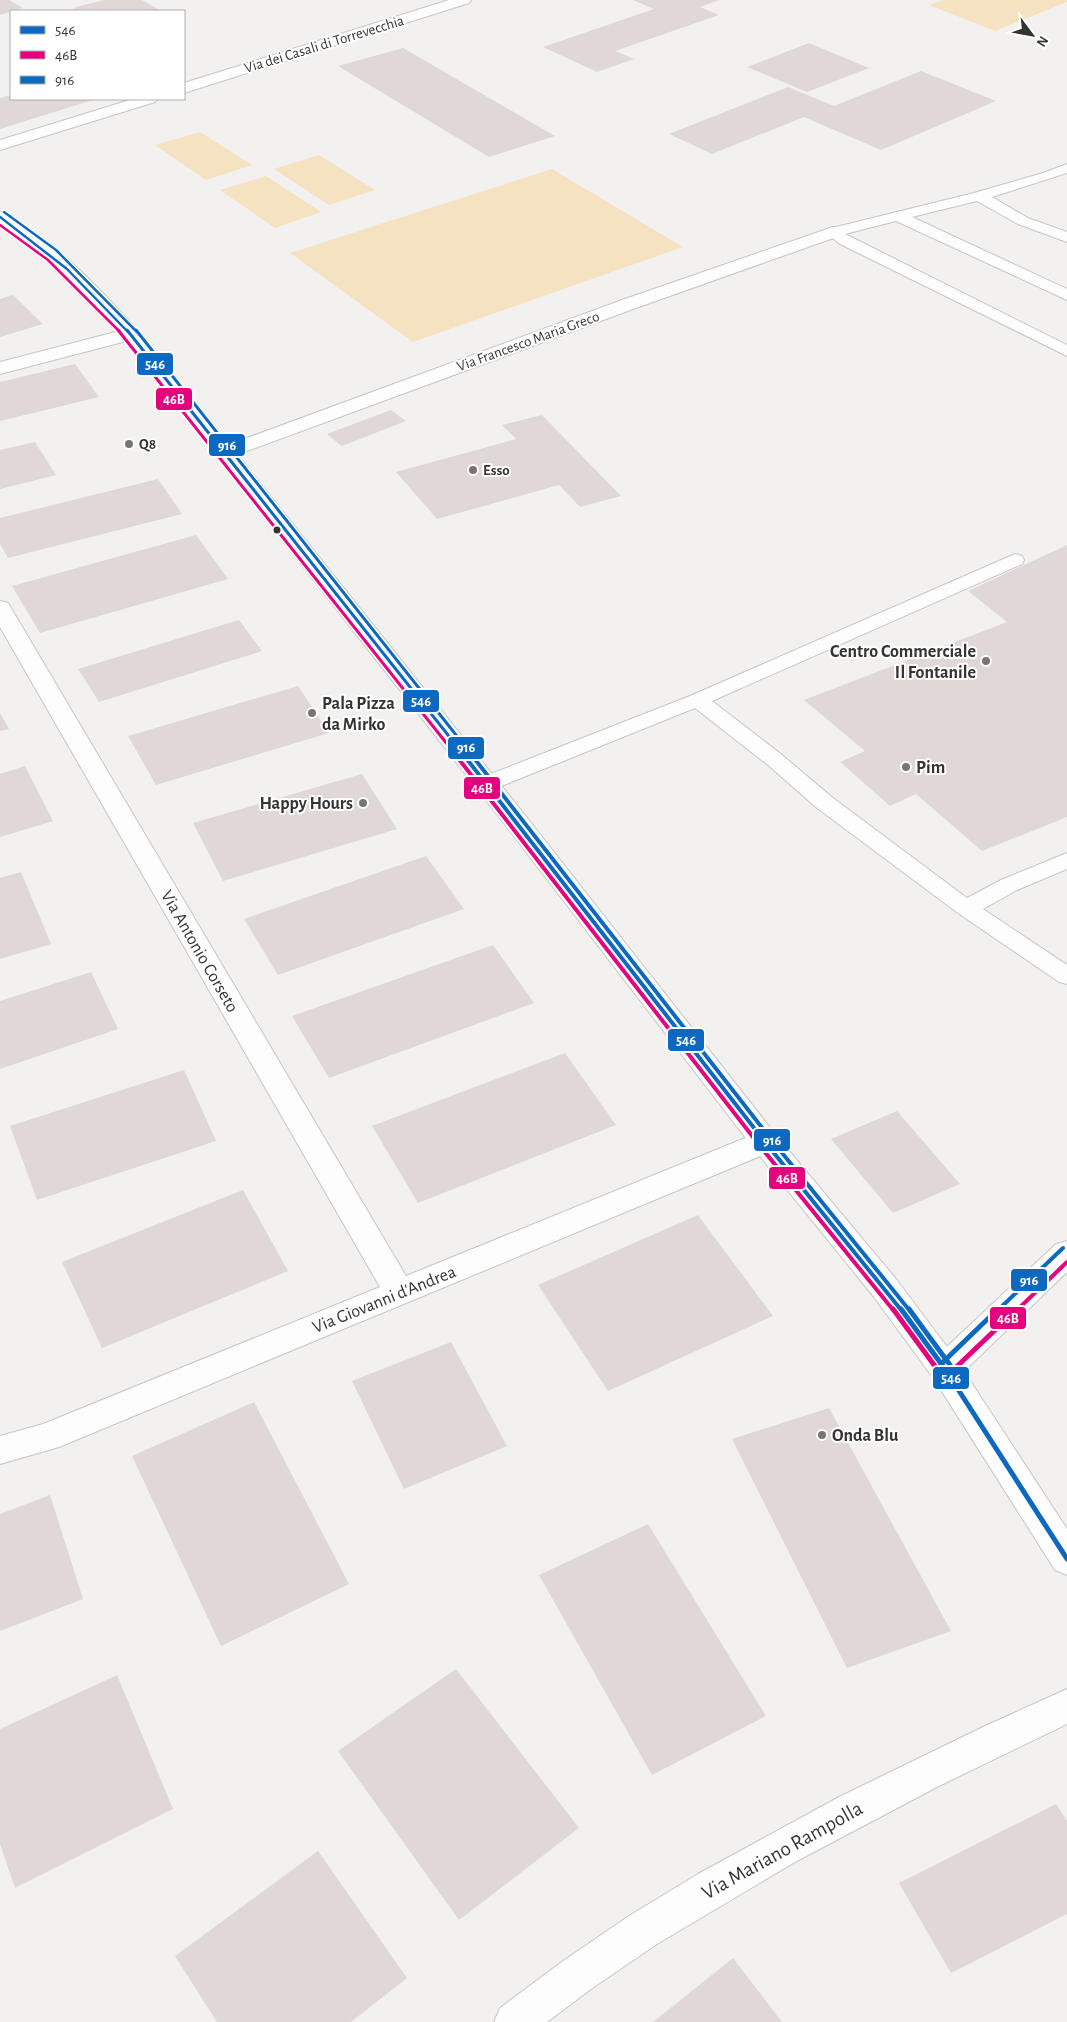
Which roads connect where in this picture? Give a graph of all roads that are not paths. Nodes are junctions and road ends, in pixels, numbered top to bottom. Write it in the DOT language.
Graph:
graph roads {
  1 [pos="464,0"];
  2 [pos="185,88"];
  3 [pos="146,100"];
  4 [pos="0,146"];
  5 [pos="1067,168"];
  6 [pos="979,196"];
  7 [pos="0,217"];
  8 [pos="900,217"];
  9 [pos="833,232"];
  10 [pos="1067,237"];
  11 [pos="1067,295"];
  12 [pos="131,334"];
  13 [pos="1067,351"];
  14 [pos="0,368"];
  15 [pos="224,453"];
  16 [pos="1015,560"];
  17 [pos="0,608"];
  18 [pos="697,700"];
  19 [pos="486,784"];
  20 [pos="1067,860"];
  21 [pos="966,908"];
  22 [pos="1067,976"];
  23 [pos="765,1142"];
  24 [pos="1067,1253"];
  25 [pos="400,1293"];
  26 [pos="944,1369"];
  27 [pos="0,1450"];
  28 [pos="1067,1559"];
  29 [pos="1067,1706"];
  30 [pos="514,2022"];
  1 -- 2 [label="street, Via dei Casali di Torrevecchia"];
  3 -- 4 [label="street"];
  5 -- 6 [label="lane"];
  6 -- 8 [label="lane"];
  6 -- 10 [label="lane"];
  7 -- 12 [label="street"];
  8 -- 9 [label="lane"];
  8 -- 11 [label="lane"];
  9 -- 13 [label="lane"];
  9 -- 15 [label="street, Via Francesco Maria Greco"];
  12 -- 14 [label="street"];
  12 -- 15 [label="street"];
  15 -- 19 [label="street"];
  16 -- 18 [label="lane"];
  17 -- 25 [label="street, Via Antonio Corseto"];
  18 -- 19 [label="lane"];
  18 -- 21 [label="lane"];
  19 -- 23 [label="street"];
  20 -- 21 [label="lane"];
  21 -- 22 [label="lane"];
  23 -- 25 [label="street, Via Giovanni d'Andrea"];
  23 -- 26 [label="street"];
  24 -- 26 [label="street"];
  25 -- 27 [label="street, Via Giovanni d'Andrea"];
  26 -- 28 [label="street"];
  29 -- 30 [label="street, Via Mariano Rampolla"];
}
